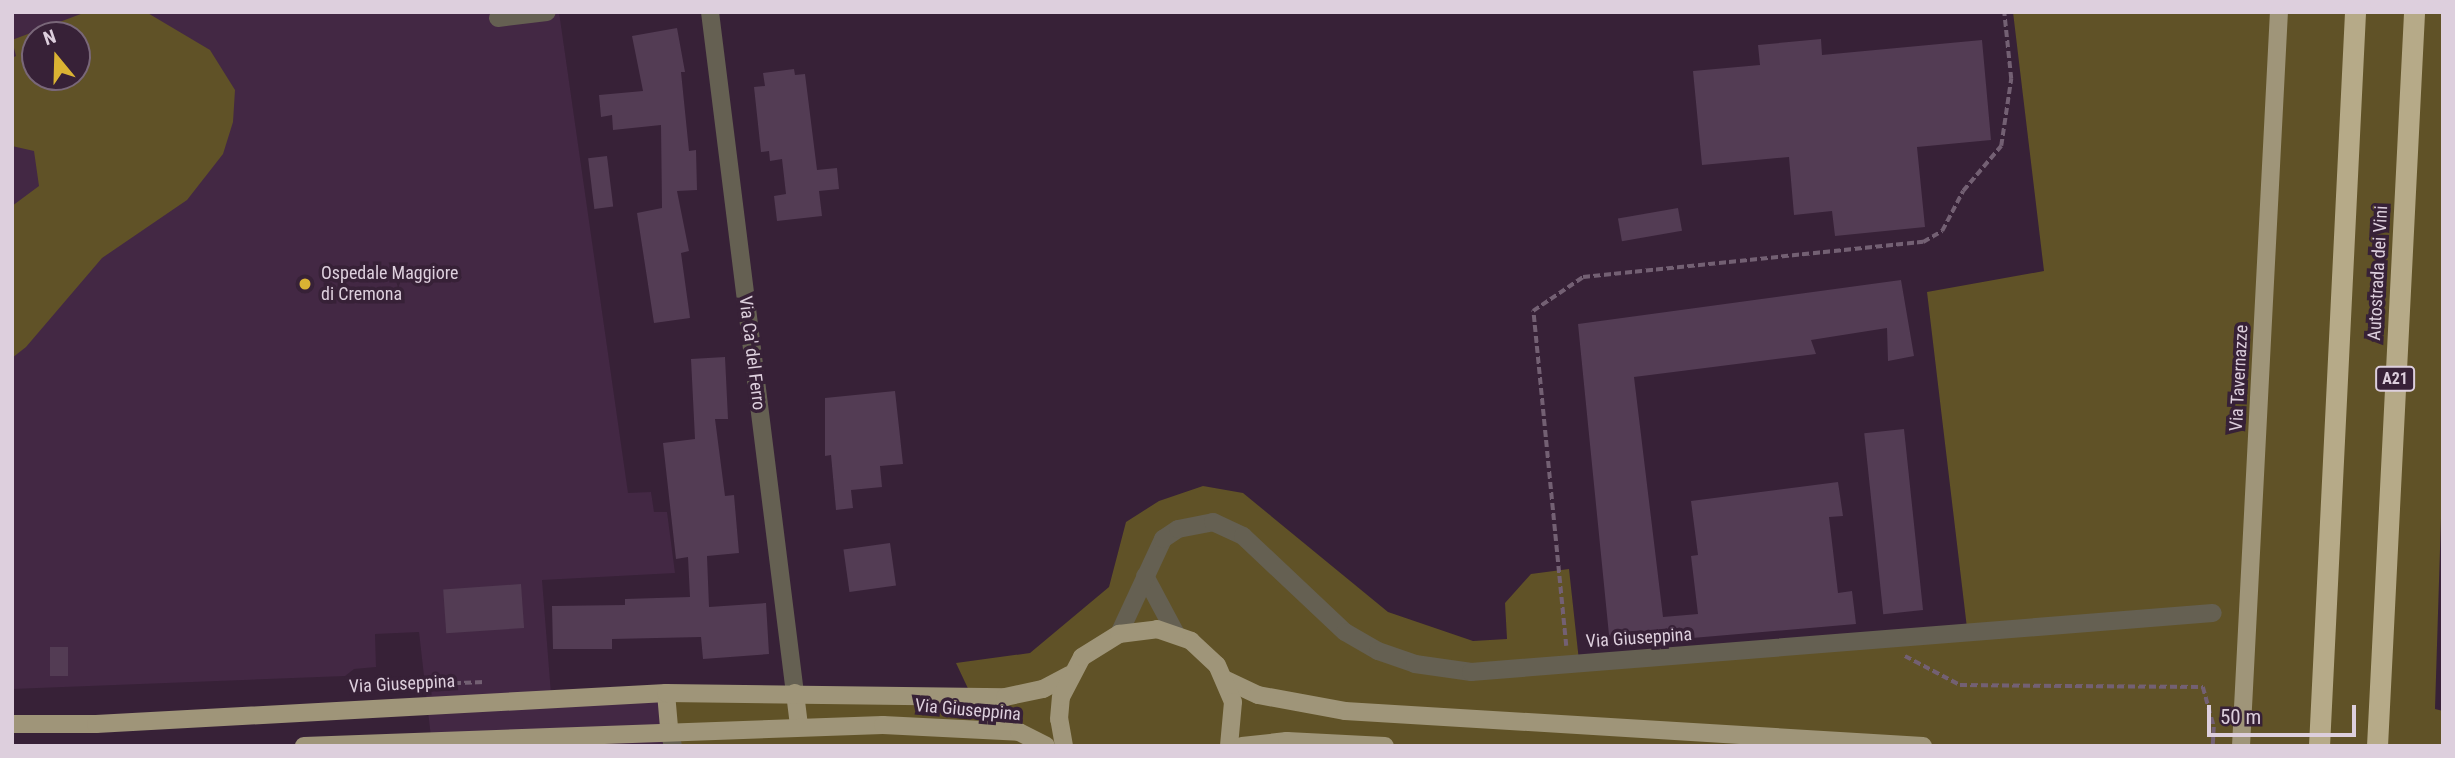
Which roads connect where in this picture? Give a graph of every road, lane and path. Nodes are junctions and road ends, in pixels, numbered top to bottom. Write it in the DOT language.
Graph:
graph roads {
  1 [pos="547,12"];
  2 [pos="710,12"];
  3 [pos="2004,12"];
  4 [pos="2280,12"];
  5 [pos="2356,12"];
  6 [pos="2414,12"];
  7 [pos="498,18"];
  8 [pos="1145,576"];
  9 [pos="2213,613"];
  10 [pos="1119,634"];
  11 [pos="1176,634"];
  12 [pos="1875,640"];
  13 [pos="1568,664"];
  14 [pos="1069,676"];
  15 [pos="1226,680"];
  16 [pos="795,693"];
  17 [pos="666,694"];
  18 [pos="12,724"];
  19 [pos="799,727"];
  20 [pos="671,739"];
  21 [pos="304,746"];
  22 [pos="1046,746"];
  23 [pos="1064,746"];
  24 [pos="1229,746"];
  25 [pos="1242,746"];
  26 [pos="1385,746"];
  27 [pos="1923,746"];
  28 [pos="2213,746"];
  29 [pos="2241,746"];
  30 [pos="2319,746"];
  31 [pos="2376,746"];
  1 -- 7 [label="street"];
  2 -- 16 [label="street, Via Ca' del Ferro"];
  3 -- 13 [label="path"];
  4 -- 29 [label="main road, Via Tavernazze"];
  5 -- 30 [label="highway, Autostrada dei Vini"];
  6 -- 31 [label="highway, Autostrada dei Vini / A21"];
  8 -- 10 [label="street, Via Giuseppina"];
  8 -- 11 [label="street"];
  8 -- 13 [label="street, Via Giuseppina"];
  9 -- 12 [label="street, Via Giuseppina"];
  10 -- 11 [label="main road"];
  10 -- 14 [label="main road"];
  11 -- 15 [label="main road"];
  12 -- 13 [label="street, Via Giuseppina"];
  12 -- 28 [label="path"];
  14 -- 16 [label="main road, Via Giuseppina"];
  14 -- 23 [label="main road"];
  15 -- 24 [label="main road"];
  15 -- 27 [label="main road"];
  16 -- 17 [label="main road, Via Giuseppina"];
  16 -- 19 [label="main road"];
  17 -- 18 [label="main road, Via Giuseppina"];
  17 -- 20 [label="main road"];
  19 -- 20 [label="main road, Via Giuseppina"];
  19 -- 22 [label="main road, Via Giuseppina"];
  20 -- 21 [label="main road, Via Giuseppina"];
  25 -- 26 [label="main road"];
}
